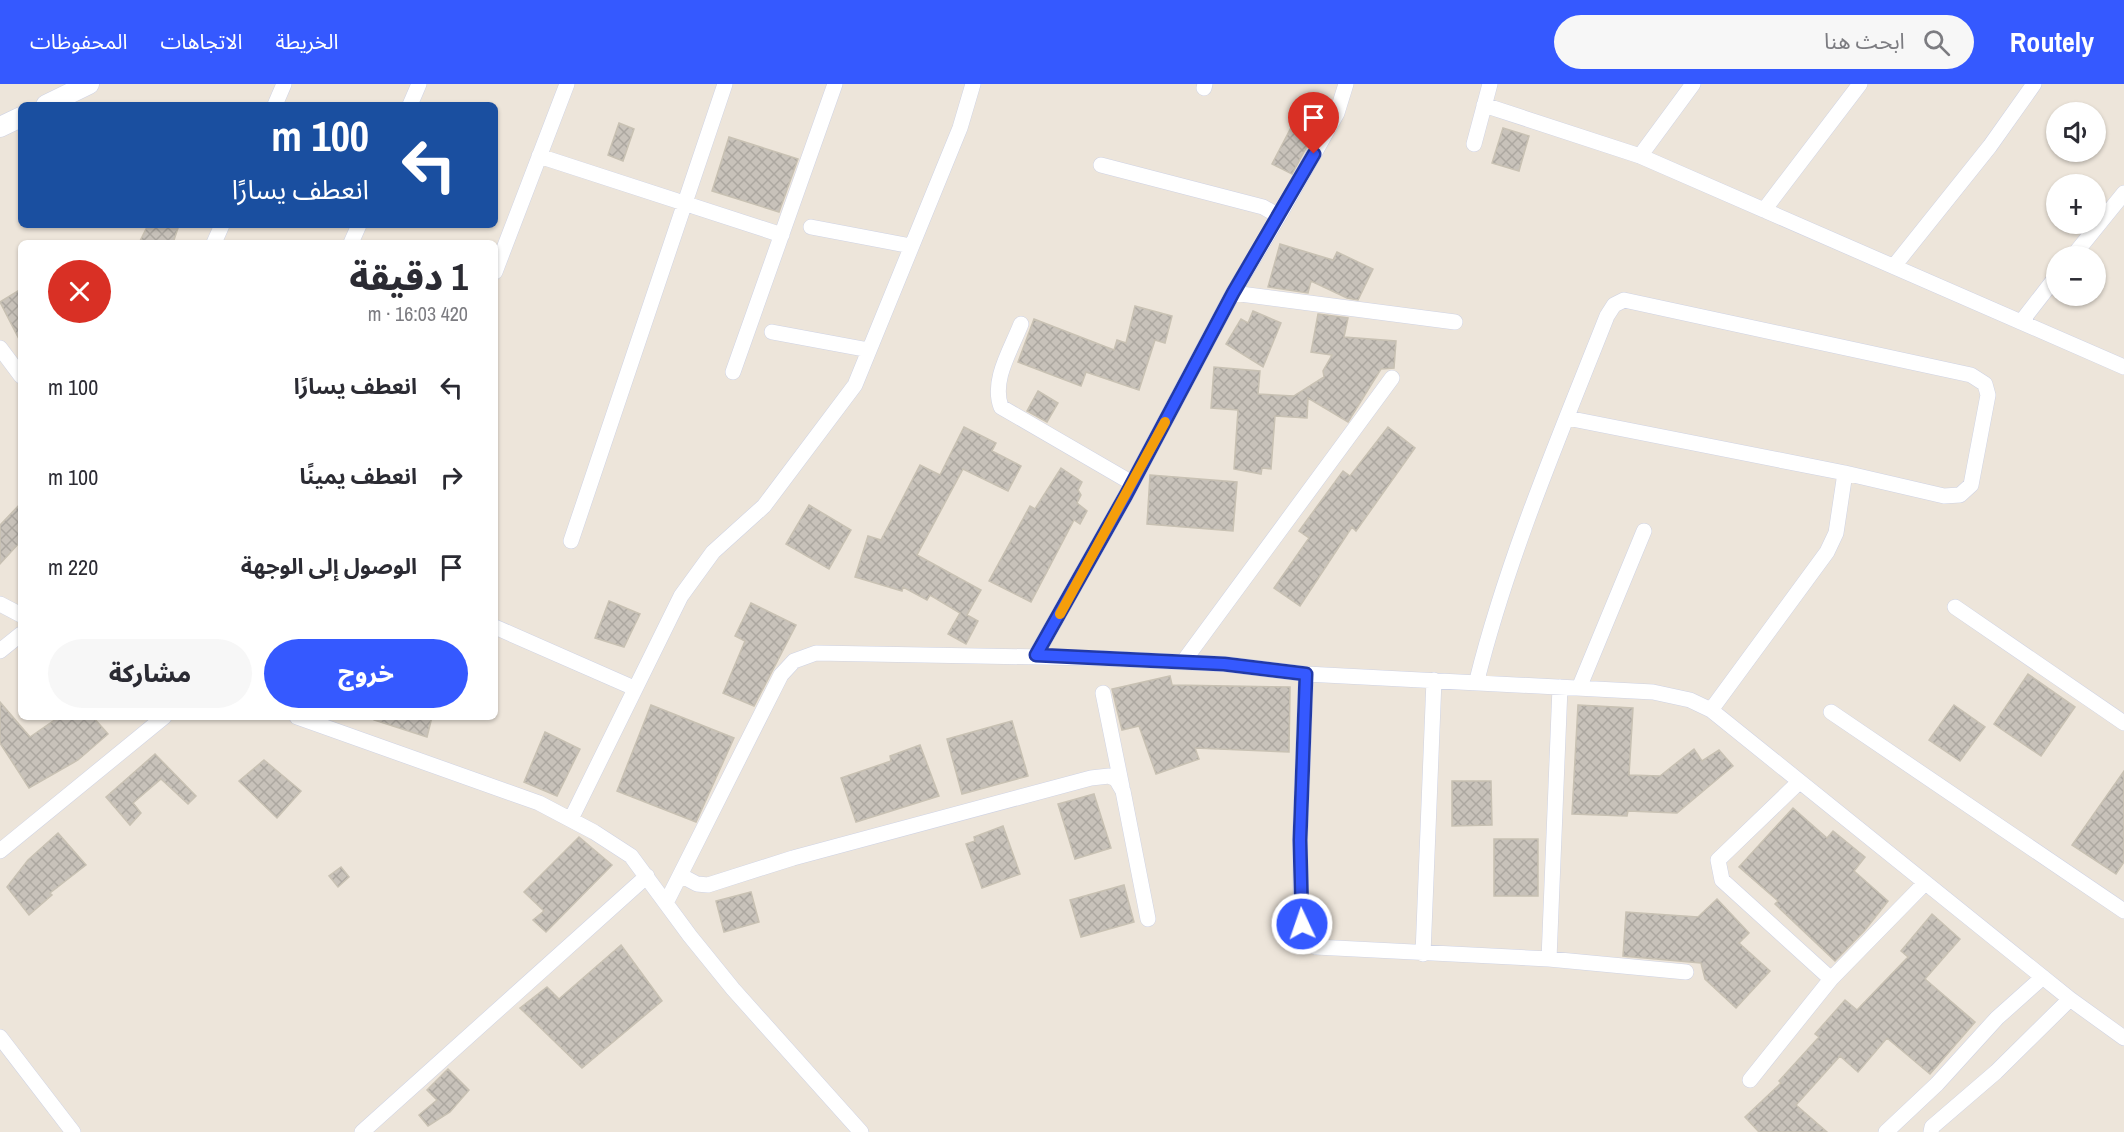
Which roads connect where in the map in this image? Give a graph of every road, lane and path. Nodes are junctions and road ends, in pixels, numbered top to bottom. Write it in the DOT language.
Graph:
graph roads {
  1 [pos="89,84"];
  2 [pos="284,84"];
  3 [pos="419,84"];
  4 [pos="567,84"];
  5 [pos="725,84"];
  6 [pos="835,84"];
  7 [pos="973,84"];
  8 [pos="1346,84"];
  9 [pos="1490,84"];
  10 [pos="1860,84"];
  11 [pos="2034,84"];
  12 [pos="1688,86"];
  13 [pos="52,102"];
  14 [pos="276,102"];
  15 [pos="411,102"];
  16 [pos="1484,105"];
  17 [pos="18,118"];
  18 [pos="0,127"];
  19 [pos="1474,144"];
  20 [pos="540,156"];
  21 [pos="1640,156"];
  22 [pos="1101,165"];
  23 [pos="2124,193"];
  24 [pos="685,205"];
  25 [pos="1764,210"];
  26 [pos="1279,216"];
  27 [pos="811,227"];
  28 [pos="782,235"];
  29 [pos="911,246"];
  30 [pos="2081,246"];
  31 [pos="498,264"];
  32 [pos="1894,266"];
  33 [pos="2046,290"];
  34 [pos="1233,293"];
  35 [pos="1455,322"];
  36 [pos="2021,322"];
  37 [pos="1021,324"];
  38 [pos="772,332"];
  39 [pos="0,348"];
  40 [pos="869,350"];
  41 [pos="2124,367"];
  42 [pos="18,372"];
  43 [pos="733,372"];
  44 [pos="1392,378"];
  45 [pos="1567,418"];
  46 [pos="1845,474"];
  47 [pos="1132,483"];
  48 [pos="1644,531"];
  49 [pos="571,541"];
  50 [pos="0,604"];
  51 [pos="1955,607"];
  52 [pos="18,613"];
  53 [pos="498,628"];
  54 [pos="18,636"];
  55 [pos="0,651"];
  56 [pos="1036,655"];
  57 [pos="1183,662"];
  58 [pos="1306,674"];
  59 [pos="1434,680"];
  60 [pos="1477,680"];
  61 [pos="1560,687"];
  62 [pos="634,688"];
  63 [pos="1579,688"];
  64 [pos="1103,693"];
  65 [pos="1711,710"];
  66 [pos="1831,712"];
  67 [pos="160,720"];
  68 [pos="305,720"];
  69 [pos="2124,723"];
  70 [pos="1799,782"];
  71 [pos="1123,791"];
  72 [pos="571,819"];
  73 [pos="0,851"];
  74 [pos="647,876"];
  75 [pos="682,876"];
  76 [pos="1925,883"];
  77 [pos="666,903"];
  78 [pos="2121,903"];
  79 [pos="1148,919"];
  80 [pos="1423,954"];
  81 [pos="1549,959"];
  82 [pos="1686,972"];
  83 [pos="2043,977"];
  84 [pos="1831,979"];
  85 [pos="2070,999"];
  86 [pos="0,1037"];
  87 [pos="2124,1038"];
  88 [pos="1750,1080"];
  89 [pos="73,1132"];
  90 [pos="362,1132"];
  91 [pos="861,1132"];
  92 [pos="1886,1132"];
  93 [pos="1931,1132"];
  1 -- 13 [label="street"];
  2 -- 14 [label="street"];
  3 -- 15 [label="street"];
  4 -- 20 [label="street"];
  5 -- 24 [label="street"];
  6 -- 28 [label="street"];
  7 -- 29 [label="street"];
  8 -- 26 [label="street"];
  9 -- 16 [label="street"];
  10 -- 25 [label="street"];
  11 -- 32 [label="street"];
  12 -- 21 [label="street"];
  16 -- 19 [label="street"];
  16 -- 21 [label="street"];
  17 -- 18 [label="street"];
  20 -- 24 [label="street"];
  20 -- 31 [label="street"];
  21 -- 25 [label="street"];
  22 -- 26 [label="street"];
  23 -- 30 [label="street"];
  24 -- 28 [label="street"];
  24 -- 49 [label="street"];
  25 -- 32 [label="street"];
  26 -- 34 [label="street"];
  27 -- 29 [label="street"];
  28 -- 43 [label="street"];
  29 -- 40 [label="street"];
  32 -- 36 [label="street"];
  33 -- 36 [label="street"];
  34 -- 35 [label="street"];
  34 -- 47 [label="street"];
  36 -- 41 [label="street"];
  37 -- 47 [label="street"];
  38 -- 40 [label="street"];
  39 -- 42 [label="street"];
  40 -- 62 [label="street"];
  44 -- 57 [label="street"];
  45 -- 46 [label="street"];
  45 -- 46 [label="street"];
  45 -- 60 [label="street"];
  46 -- 65 [label="street"];
  47 -- 56 [label="street"];
  48 -- 63 [label="street"];
  50 -- 52 [label="street"];
  51 -- 69 [label="street"];
  53 -- 62 [label="street"];
  54 -- 55 [label="street"];
  56 -- 57 [label="street"];
  56 -- 75 [label="street"];
  57 -- 58 [label="street"];
  58 -- 59 [label="street"];
  58 -- 80 [label="street"];
  59 -- 60 [label="street"];
  59 -- 80 [label="street"];
  60 -- 61 [label="street"];
  61 -- 63 [label="street"];
  61 -- 81 [label="street"];
  62 -- 72 [label="street"];
  63 -- 65 [label="street"];
  64 -- 71 [label="street"];
  65 -- 70 [label="street"];
  66 -- 78 [label="street"];
  67 -- 73 [label="street"];
  68 -- 72 [label="street"];
  70 -- 76 [label="street"];
  70 -- 84 [label="street"];
  71 -- 75 [label="street"];
  71 -- 79 [label="street"];
  72 -- 74 [label="street"];
  74 -- 77 [label="street"];
  74 -- 90 [label="street"];
  75 -- 77 [label="street"];
  76 -- 83 [label="street"];
  76 -- 84 [label="street"];
  77 -- 91 [label="street"];
  80 -- 81 [label="street"];
  81 -- 82 [label="street"];
  83 -- 85 [label="street"];
  83 -- 92 [label="street"];
  84 -- 88 [label="street"];
  85 -- 87 [label="street"];
  85 -- 93 [label="street"];
  86 -- 89 [label="street"];
}
